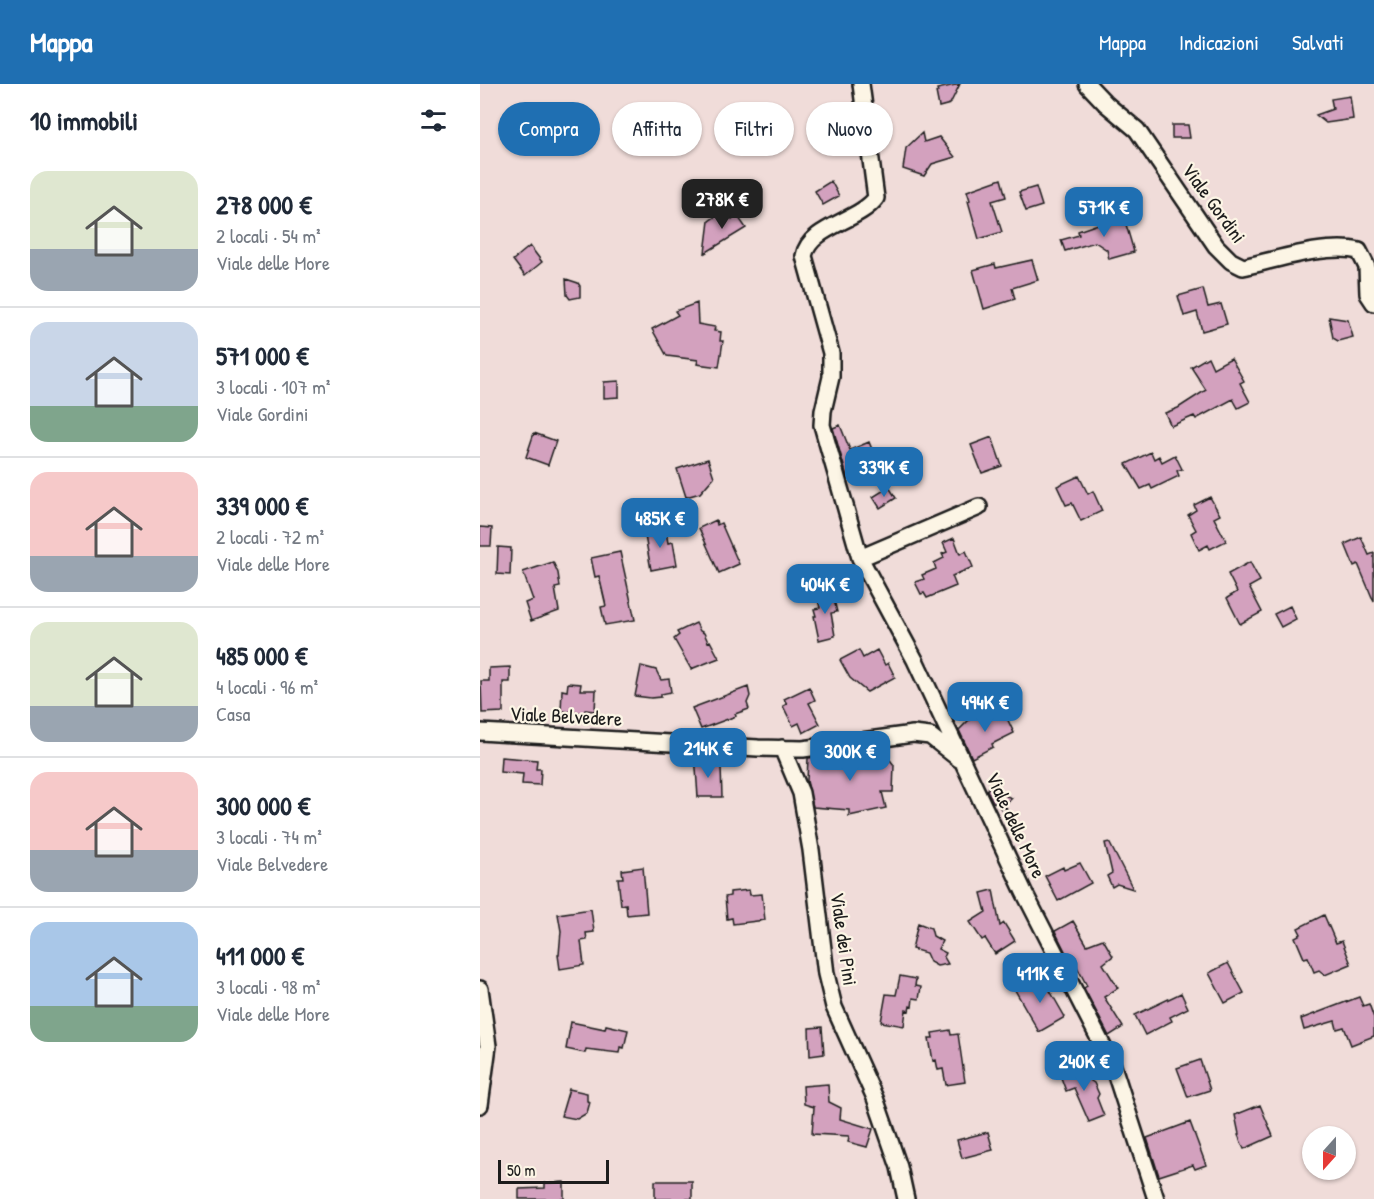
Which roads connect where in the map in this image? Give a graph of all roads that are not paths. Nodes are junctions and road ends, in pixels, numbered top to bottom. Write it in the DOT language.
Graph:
graph roads {
  1 [pos="861,84"];
  2 [pos="1087,84"];
  3 [pos="1374,303"];
  4 [pos="979,507"];
  5 [pos="860,558"];
  6 [pos="480,732"];
  7 [pos="782,748"];
  8 [pos="963,763"];
  9 [pos="480,989"];
  10 [pos="480,1105"];
  11 [pos="906,1199"];
  12 [pos="1156,1199"];
  1 -- 5 [label="street, Viale delle More"];
  2 -- 3 [label="street, Viale Gordini"];
  4 -- 5 [label="street"];
  5 -- 8 [label="street, Viale delle More"];
  6 -- 7 [label="street, Viale Belvedere"];
  7 -- 8 [label="street, Viale Belvedere"];
  7 -- 11 [label="street, Viale dei Pini"];
  8 -- 12 [label="street, Viale delle More"];
  9 -- 10 [label="street"];
}
